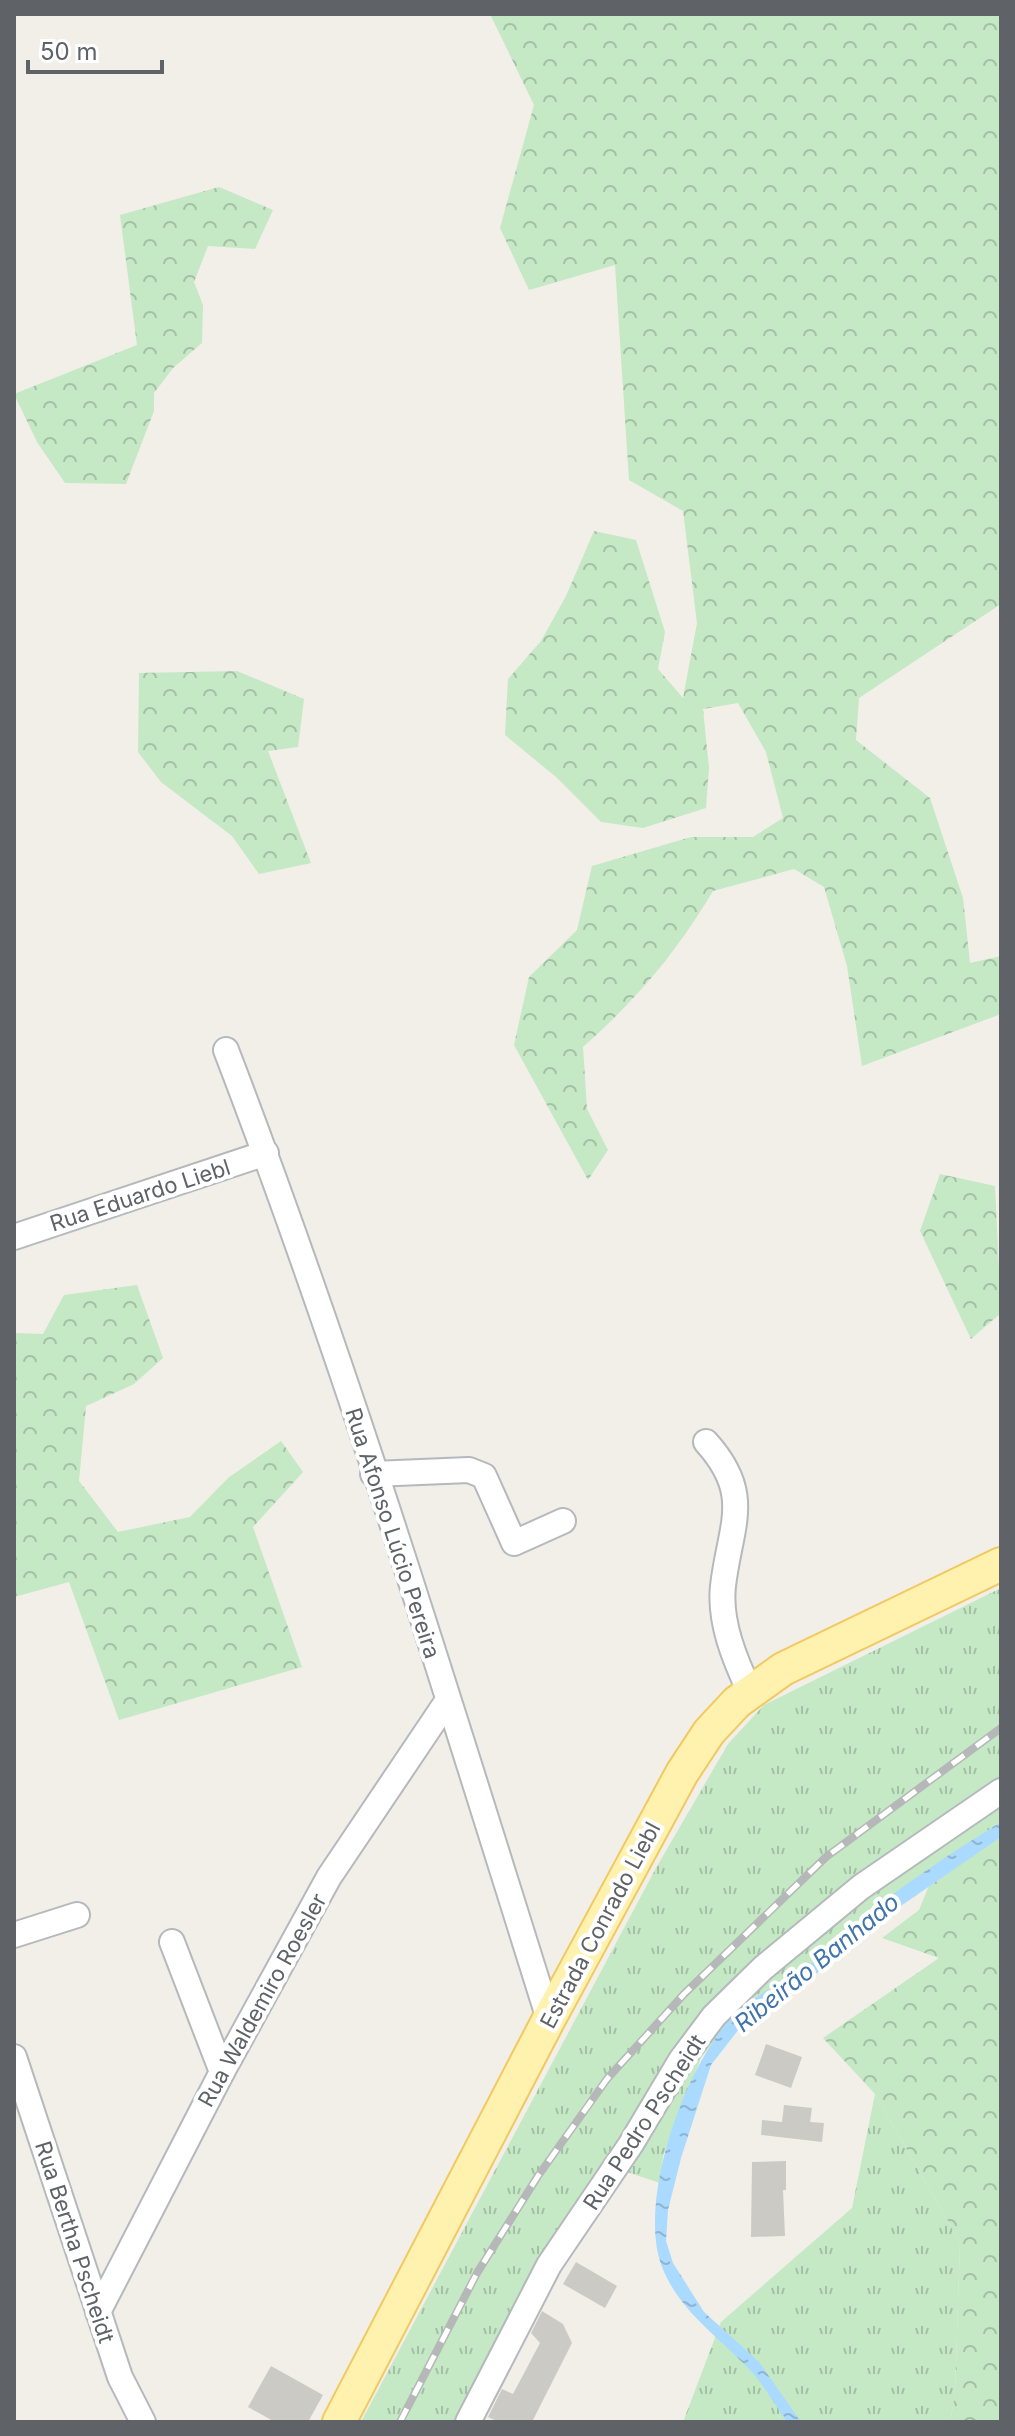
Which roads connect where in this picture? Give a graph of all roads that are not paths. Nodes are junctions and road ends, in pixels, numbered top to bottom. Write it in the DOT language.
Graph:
graph roads {
  1 [pos="226,1050"];
  2 [pos="266,1153"];
  3 [pos="14,1237"];
  4 [pos="706,1442"];
  5 [pos="373,1474"];
  6 [pos="563,1521"];
  7 [pos="1001,1564"];
  8 [pos="750,1692"];
  9 [pos="448,1700"];
  10 [pos="1001,1791"];
  11 [pos="77,1915"];
  12 [pos="14,1935"];
  13 [pos="172,1942"];
  14 [pos="549,2019"];
  15 [pos="14,2057"];
  16 [pos="222,2072"];
  17 [pos="98,2312"];
  18 [pos="143,2422"];
  19 [pos="339,2422"];
  20 [pos="468,2422"];
  1 -- 2 [label="street, Rua Afonso Lúcio Pereira"];
  2 -- 3 [label="street, Rua Eduardo Liebl"];
  2 -- 5 [label="street, Rua Afonso Lúcio Pereira"];
  4 -- 8 [label="street"];
  5 -- 6 [label="street"];
  5 -- 9 [label="street, Rua Afonso Lúcio Pereira"];
  7 -- 8 [label="main road, Estrada Conrado Liebl"];
  8 -- 14 [label="main road, Estrada Conrado Liebl"];
  9 -- 14 [label="street, Rua Afonso Lúcio Pereira"];
  9 -- 16 [label="street, Rua Waldemiro Roesler"];
  10 -- 20 [label="street, Rua Pedro Pscheidt"];
  11 -- 12 [label="street"];
  13 -- 16 [label="street"];
  14 -- 19 [label="main road, Estrada Conrado Liebl"];
  15 -- 17 [label="street, Rua Bertha Pscheidt"];
  16 -- 17 [label="street, Rua Waldemiro Roesler"];
  17 -- 18 [label="street, Rua Bertha Pscheidt"];
}
